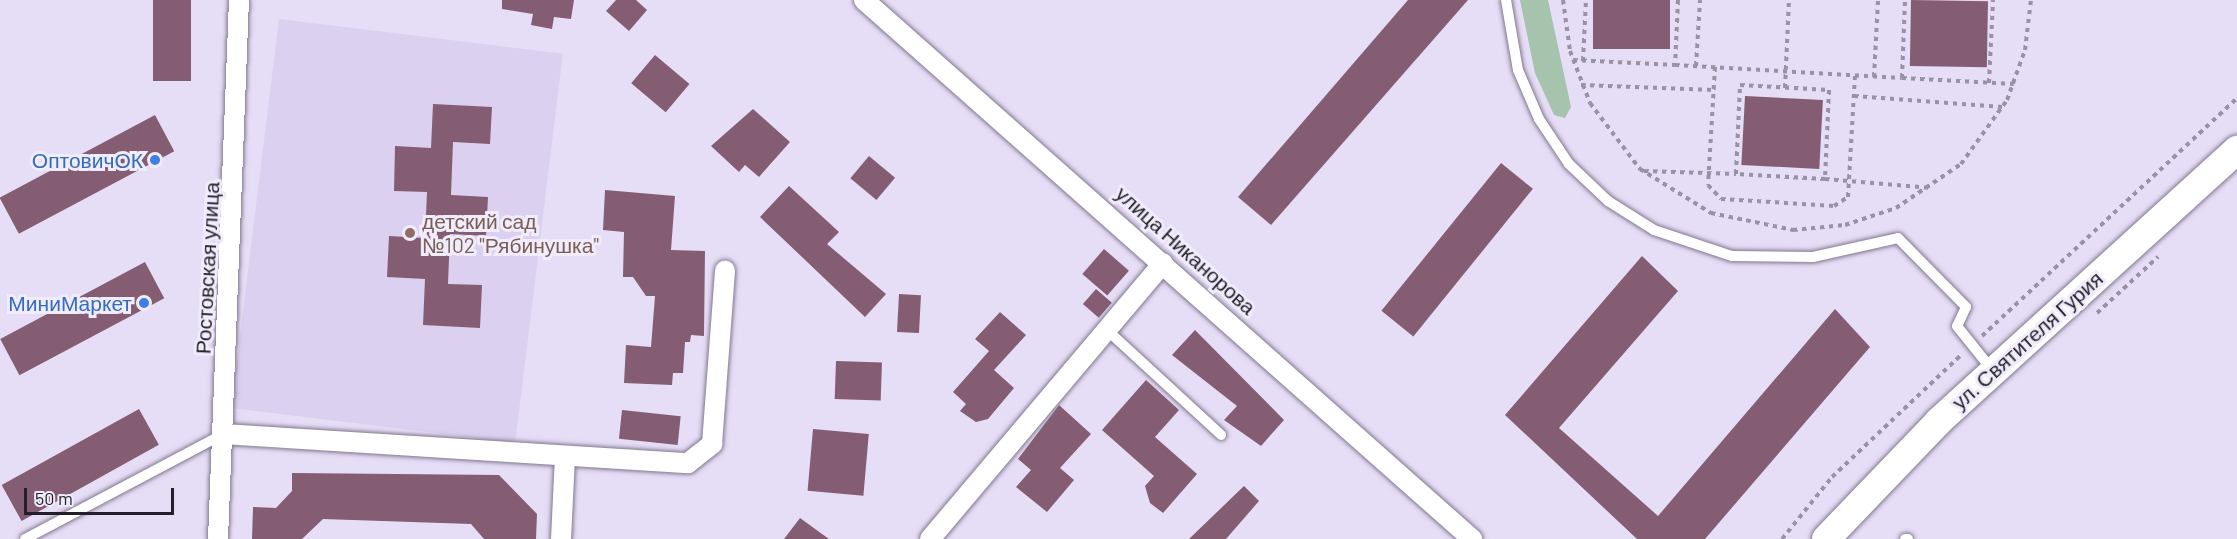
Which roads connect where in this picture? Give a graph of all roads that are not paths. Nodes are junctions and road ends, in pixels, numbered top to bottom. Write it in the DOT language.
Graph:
graph roads {
  1 [pos="239,0"];
  2 [pos="864,0"];
  3 [pos="1506,0"];
  4 [pos="2237,150"];
  5 [pos="1163,263"];
  6 [pos="725,270"];
  7 [pos="1107,330"];
  8 [pos="1993,371"];
  9 [pos="223,434"];
  10 [pos="1221,435"];
  11 [pos="565,457"];
  12 [pos="25,539"];
  13 [pos="218,539"];
  14 [pos="561,539"];
  15 [pos="930,539"];
  16 [pos="1472,539"];
  17 [pos="1826,539"];
  1 -- 9 [label="street, Ростовская улица"];
  2 -- 5 [label="street, улица Никанорова"];
  3 -- 8 [label="lane"];
  4 -- 8 [label="street, ул. Святителя Гурия"];
  5 -- 7 [label="street"];
  5 -- 16 [label="street, улица Никанорова"];
  6 -- 11 [label="street"];
  7 -- 10 [label="lane"];
  7 -- 15 [label="street"];
  8 -- 17 [label="street, ул. Святителя Гурия"];
  9 -- 11 [label="street"];
  9 -- 12 [label="lane"];
  9 -- 13 [label="street, Ростовская улица"];
  11 -- 14 [label="street"];
}
